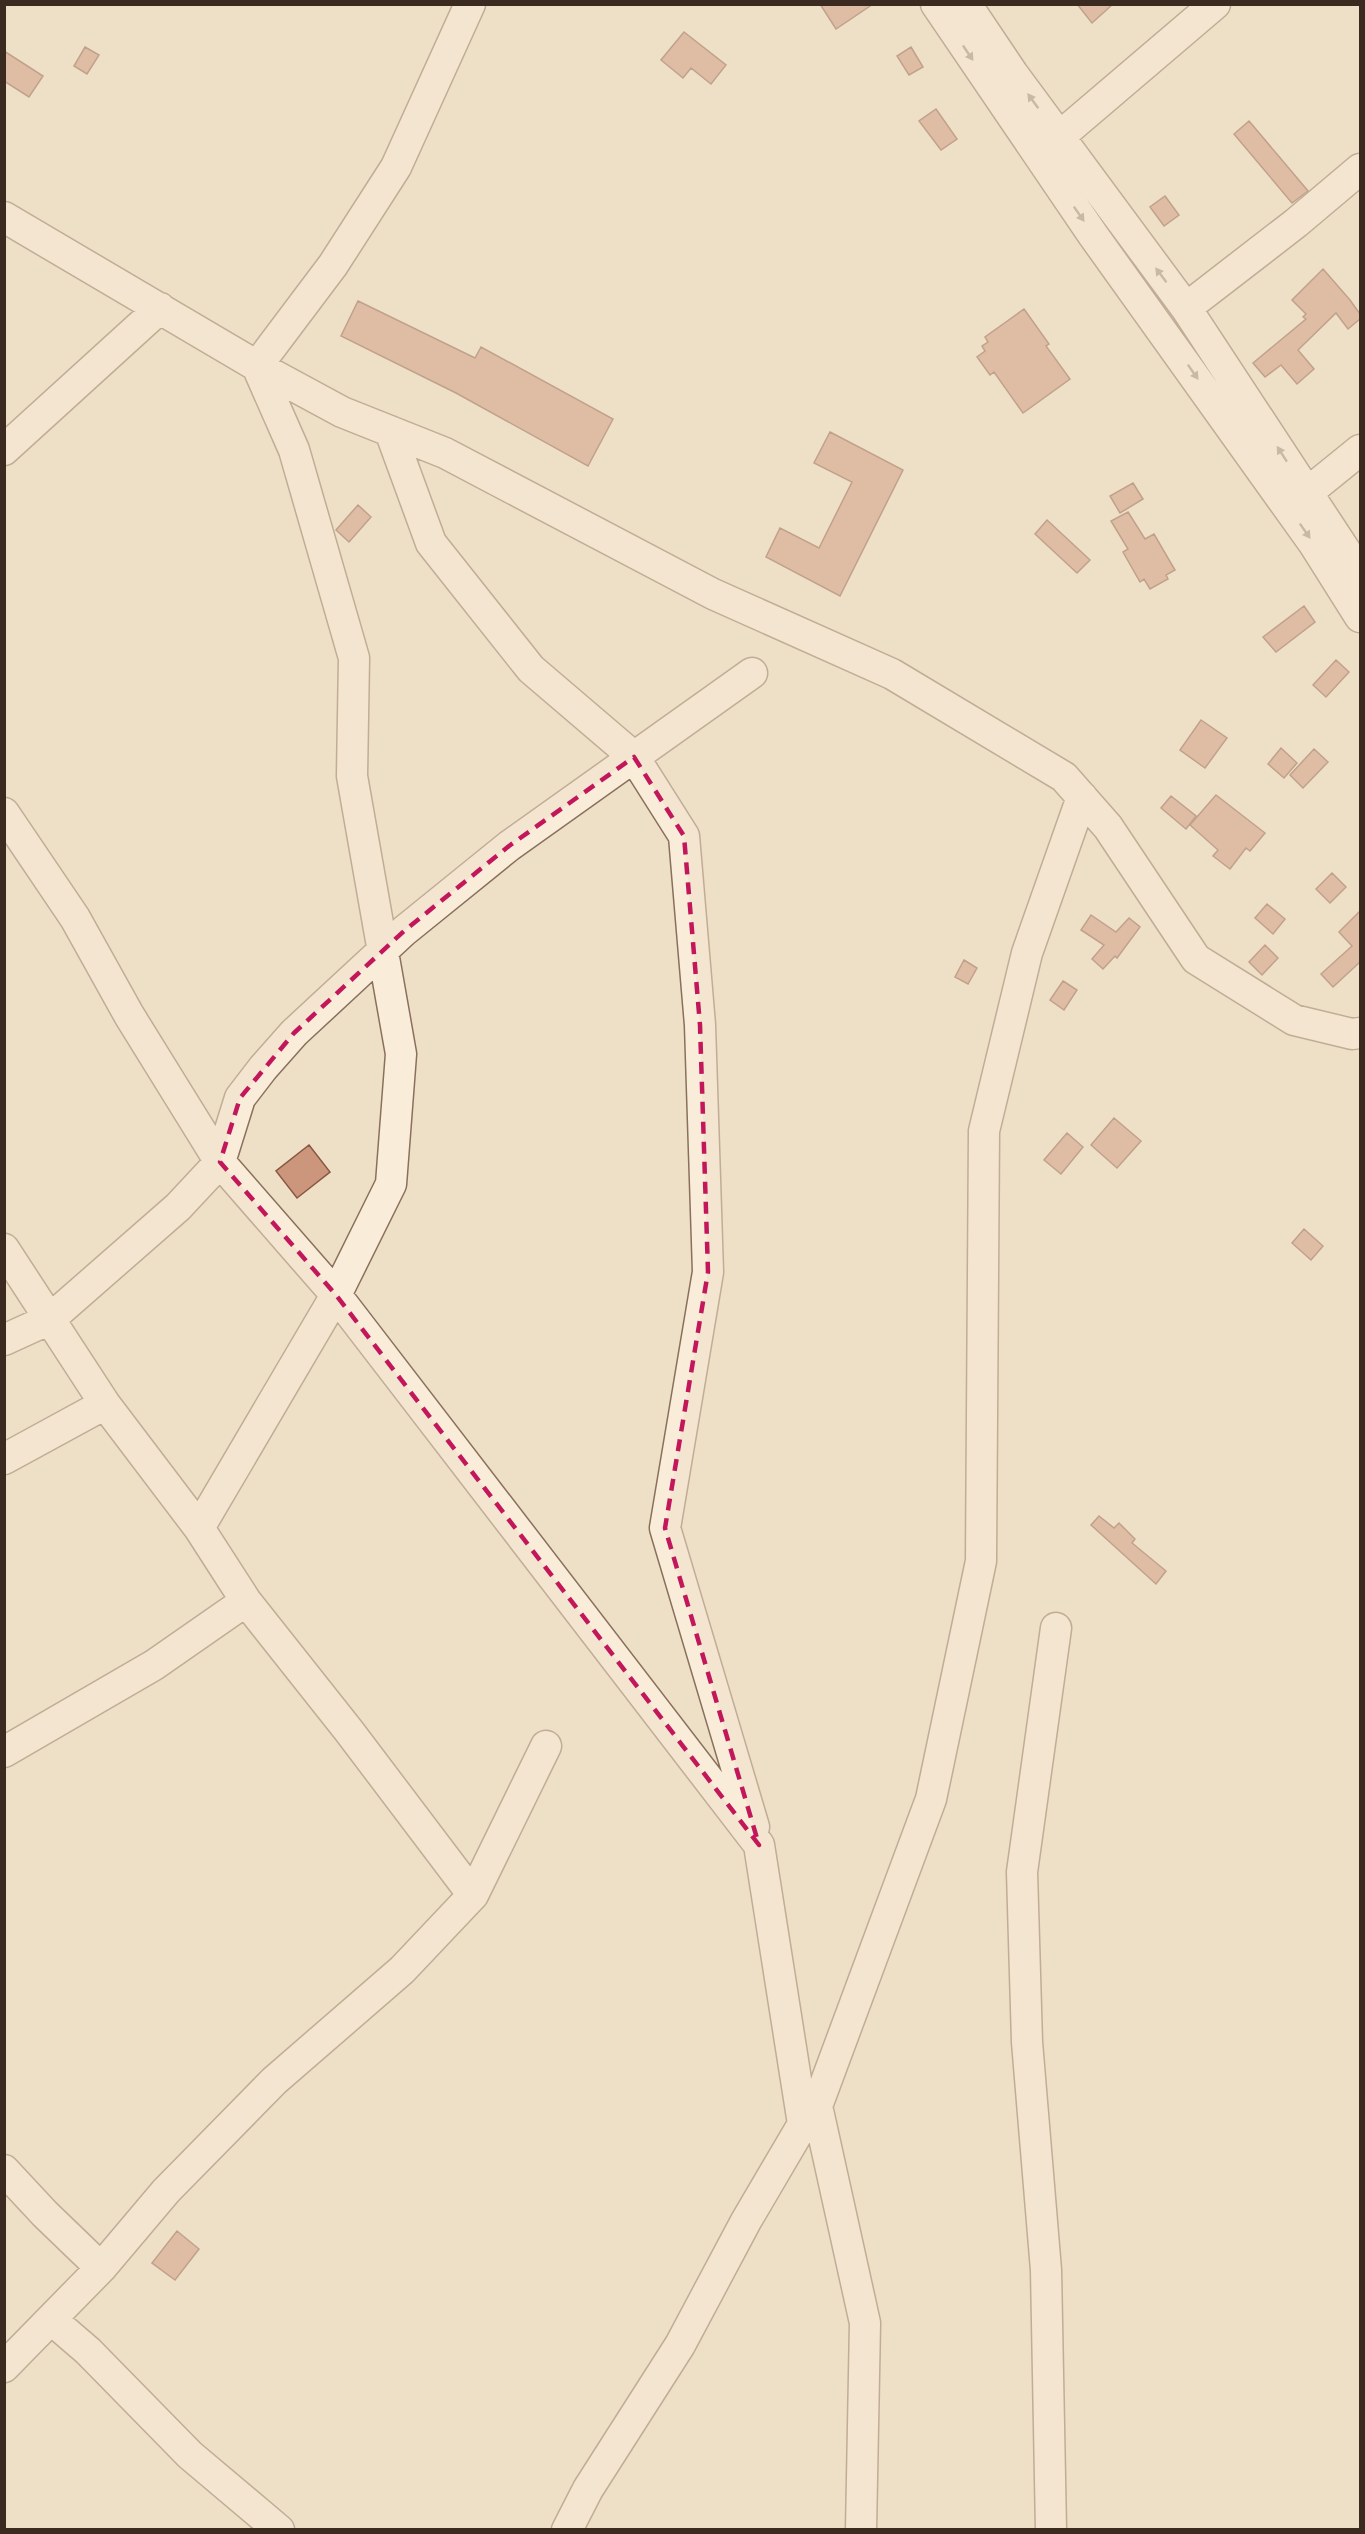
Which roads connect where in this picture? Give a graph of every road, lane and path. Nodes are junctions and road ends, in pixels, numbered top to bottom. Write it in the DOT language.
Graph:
graph roads {
  1 [pos="470,4"];
  2 [pos="936,4"];
  3 [pos="966,4"];
  4 [pos="1215,4"];
  5 [pos="1059,137"];
  6 [pos="1360,169"];
  7 [pos="4,217"];
  8 [pos="1186,308"];
  9 [pos="160,309"];
  10 [pos="257,366"];
  11 [pos="390,431"];
  12 [pos="4,450"];
  13 [pos="1360,450"];
  14 [pos="1307,493"];
  15 [pos="1360,573"];
  16 [pos="1360,617"];
  17 [pos="752,673"];
  18 [pos="634,757"];
  19 [pos="1082,798"];
  20 [pos="4,813"];
  21 [pos="384,949"];
  22 [pos="1360,1033"];
  23 [pos="219,1162"];
  24 [pos="4,1249"];
  25 [pos="336,1295"];
  26 [pos="50,1319"];
  27 [pos="4,1340"];
  28 [pos="105,1404"];
  29 [pos="4,1460"];
  30 [pos="199,1527"];
  31 [pos="246,1601"];
  32 [pos="1056,1628"];
  33 [pos="546,1746"];
  34 [pos="4,1752"];
  35 [pos="759,1845"];
  36 [pos="473,1895"];
  37 [pos="810,2115"];
  38 [pos="4,2170"];
  39 [pos="101,2268"];
  40 [pos="52,2320"];
  41 [pos="4,2367"];
  42 [pos="279,2529"];
  43 [pos="567,2529"];
  44 [pos="861,2529"];
  45 [pos="1051,2529"];
  1 -- 10 [label="street"];
  2 -- 16 [label="street, one-way"];
  5 -- 3 [label="street, one-way"];
  4 -- 5 [label="street"];
  8 -- 5 [label="street, one-way"];
  6 -- 8 [label="street"];
  7 -- 9 [label="street"];
  14 -- 8 [label="street, one-way"];
  9 -- 10 [label="street"];
  9 -- 12 [label="street"];
  10 -- 11 [label="street"];
  10 -- 21 [label="street"];
  11 -- 18 [label="street"];
  11 -- 19 [label="street"];
  13 -- 14 [label="street"];
  14 -- 15 [label="street"];
  17 -- 18 [label="street"];
  18 -- 21 [label="street"];
  18 -- 35 [label="street"];
  19 -- 22 [label="street"];
  19 -- 37 [label="street"];
  20 -- 23 [label="street"];
  21 -- 23 [label="street"];
  21 -- 25 [label="street"];
  23 -- 25 [label="street"];
  23 -- 26 [label="street"];
  24 -- 26 [label="street"];
  25 -- 30 [label="street"];
  25 -- 35 [label="street"];
  26 -- 27 [label="street"];
  26 -- 28 [label="street"];
  28 -- 29 [label="street"];
  28 -- 30 [label="street"];
  30 -- 31 [label="street"];
  31 -- 34 [label="street"];
  31 -- 36 [label="street"];
  32 -- 45 [label="street"];
  33 -- 36 [label="street"];
  35 -- 37 [label="street"];
  36 -- 39 [label="street"];
  37 -- 43 [label="street"];
  37 -- 44 [label="street"];
  38 -- 39 [label="street"];
  39 -- 40 [label="street"];
  40 -- 41 [label="street"];
  40 -- 42 [label="street"];
}
